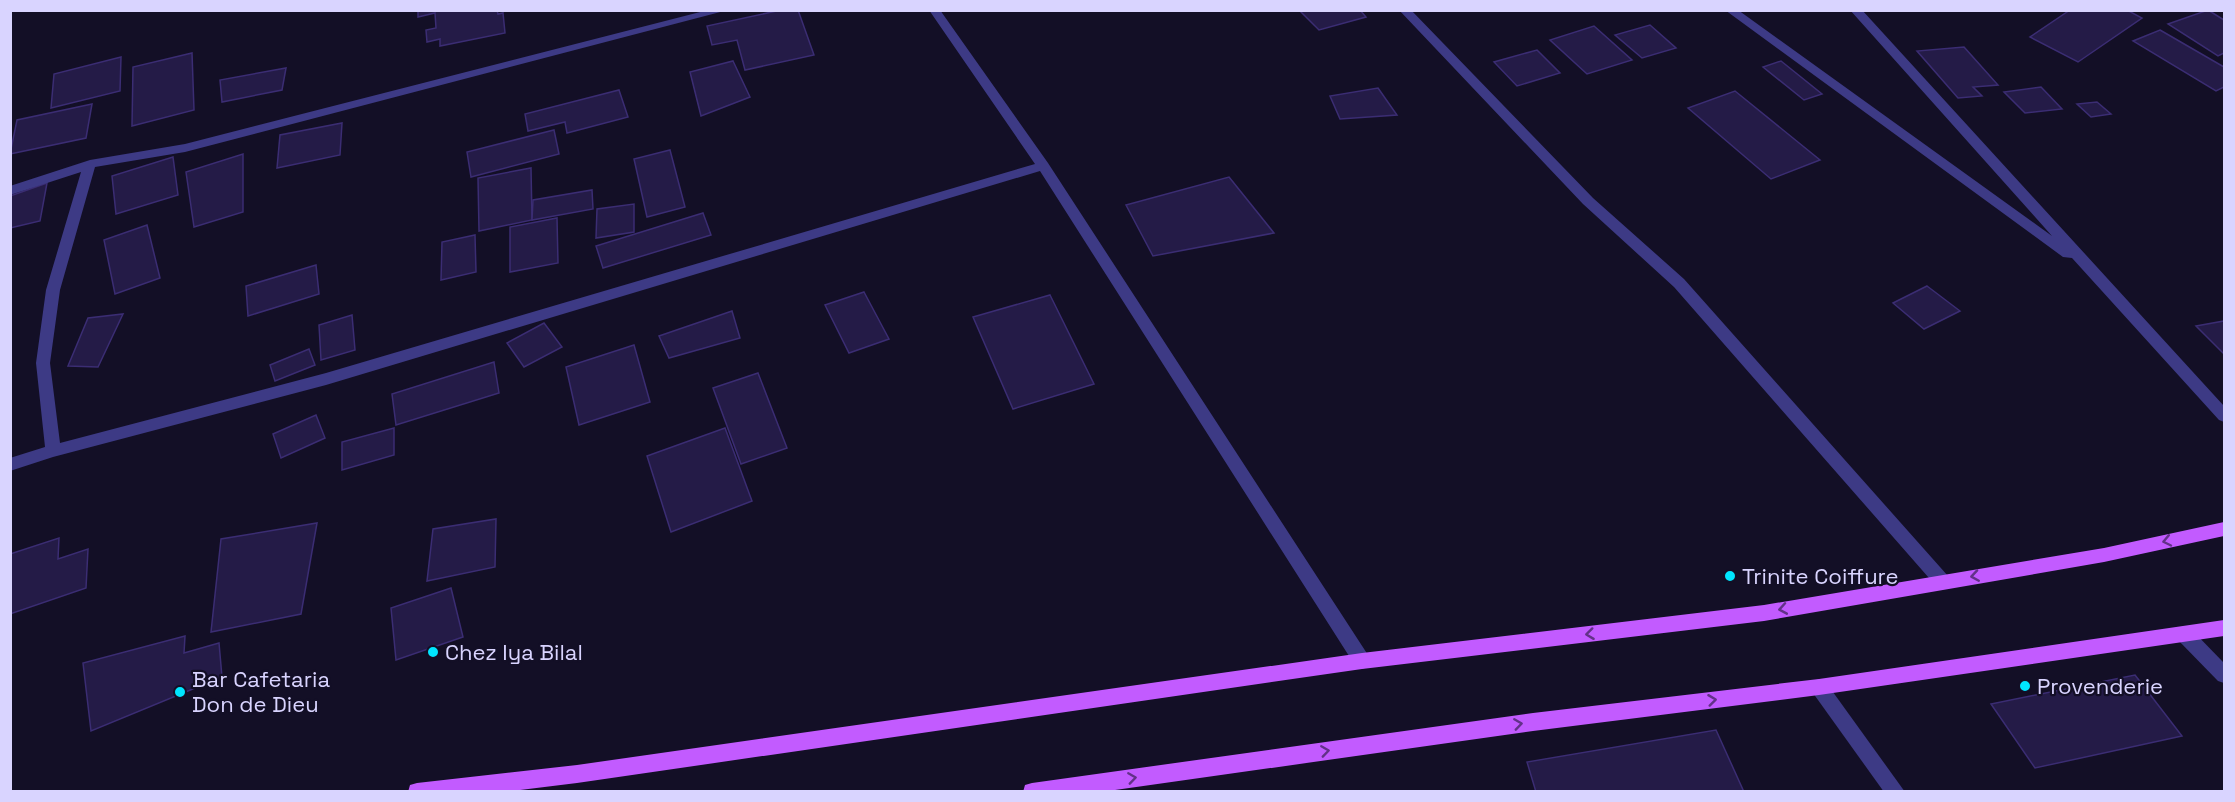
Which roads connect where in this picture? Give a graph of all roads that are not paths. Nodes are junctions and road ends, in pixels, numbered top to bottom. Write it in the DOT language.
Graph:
graph roads {
  1 [pos="723,10"];
  2 [pos="934,10"];
  3 [pos="1404,10"];
  4 [pos="1730,10"];
  5 [pos="1855,10"];
  6 [pos="90,164"];
  7 [pos="1043,166"];
  8 [pos="10,191"];
  9 [pos="2093,271"];
  10 [pos="2224,416"];
  11 [pos="53,451"];
  12 [pos="10,465"];
  13 [pos="2224,529"];
  14 [pos="1942,581"];
  15 [pos="2224,628"];
  16 [pos="2184,634"];
  17 [pos="1362,661"];
  18 [pos="2224,675"];
  19 [pos="1819,687"];
  20 [pos="417,792"];
  21 [pos="1032,792"];
  22 [pos="1896,792"];
  1 -- 6 [label="street"];
  2 -- 7 [label="street"];
  3 -- 14 [label="street"];
  4 -- 9 [label="street"];
  5 -- 9 [label="street"];
  6 -- 8 [label="street"];
  6 -- 11 [label="street"];
  7 -- 11 [label="street"];
  7 -- 17 [label="street"];
  9 -- 10 [label="street"];
  11 -- 12 [label="street"];
  13 -- 14 [label="main road, one-way"];
  14 -- 17 [label="main road, one-way"];
  15 -- 16 [label="main road"];
  16 -- 18 [label="street"];
  16 -- 19 [label="main road"];
  17 -- 20 [label="main road"];
  21 -- 19 [label="main road, one-way"];
  19 -- 22 [label="street"];
}
